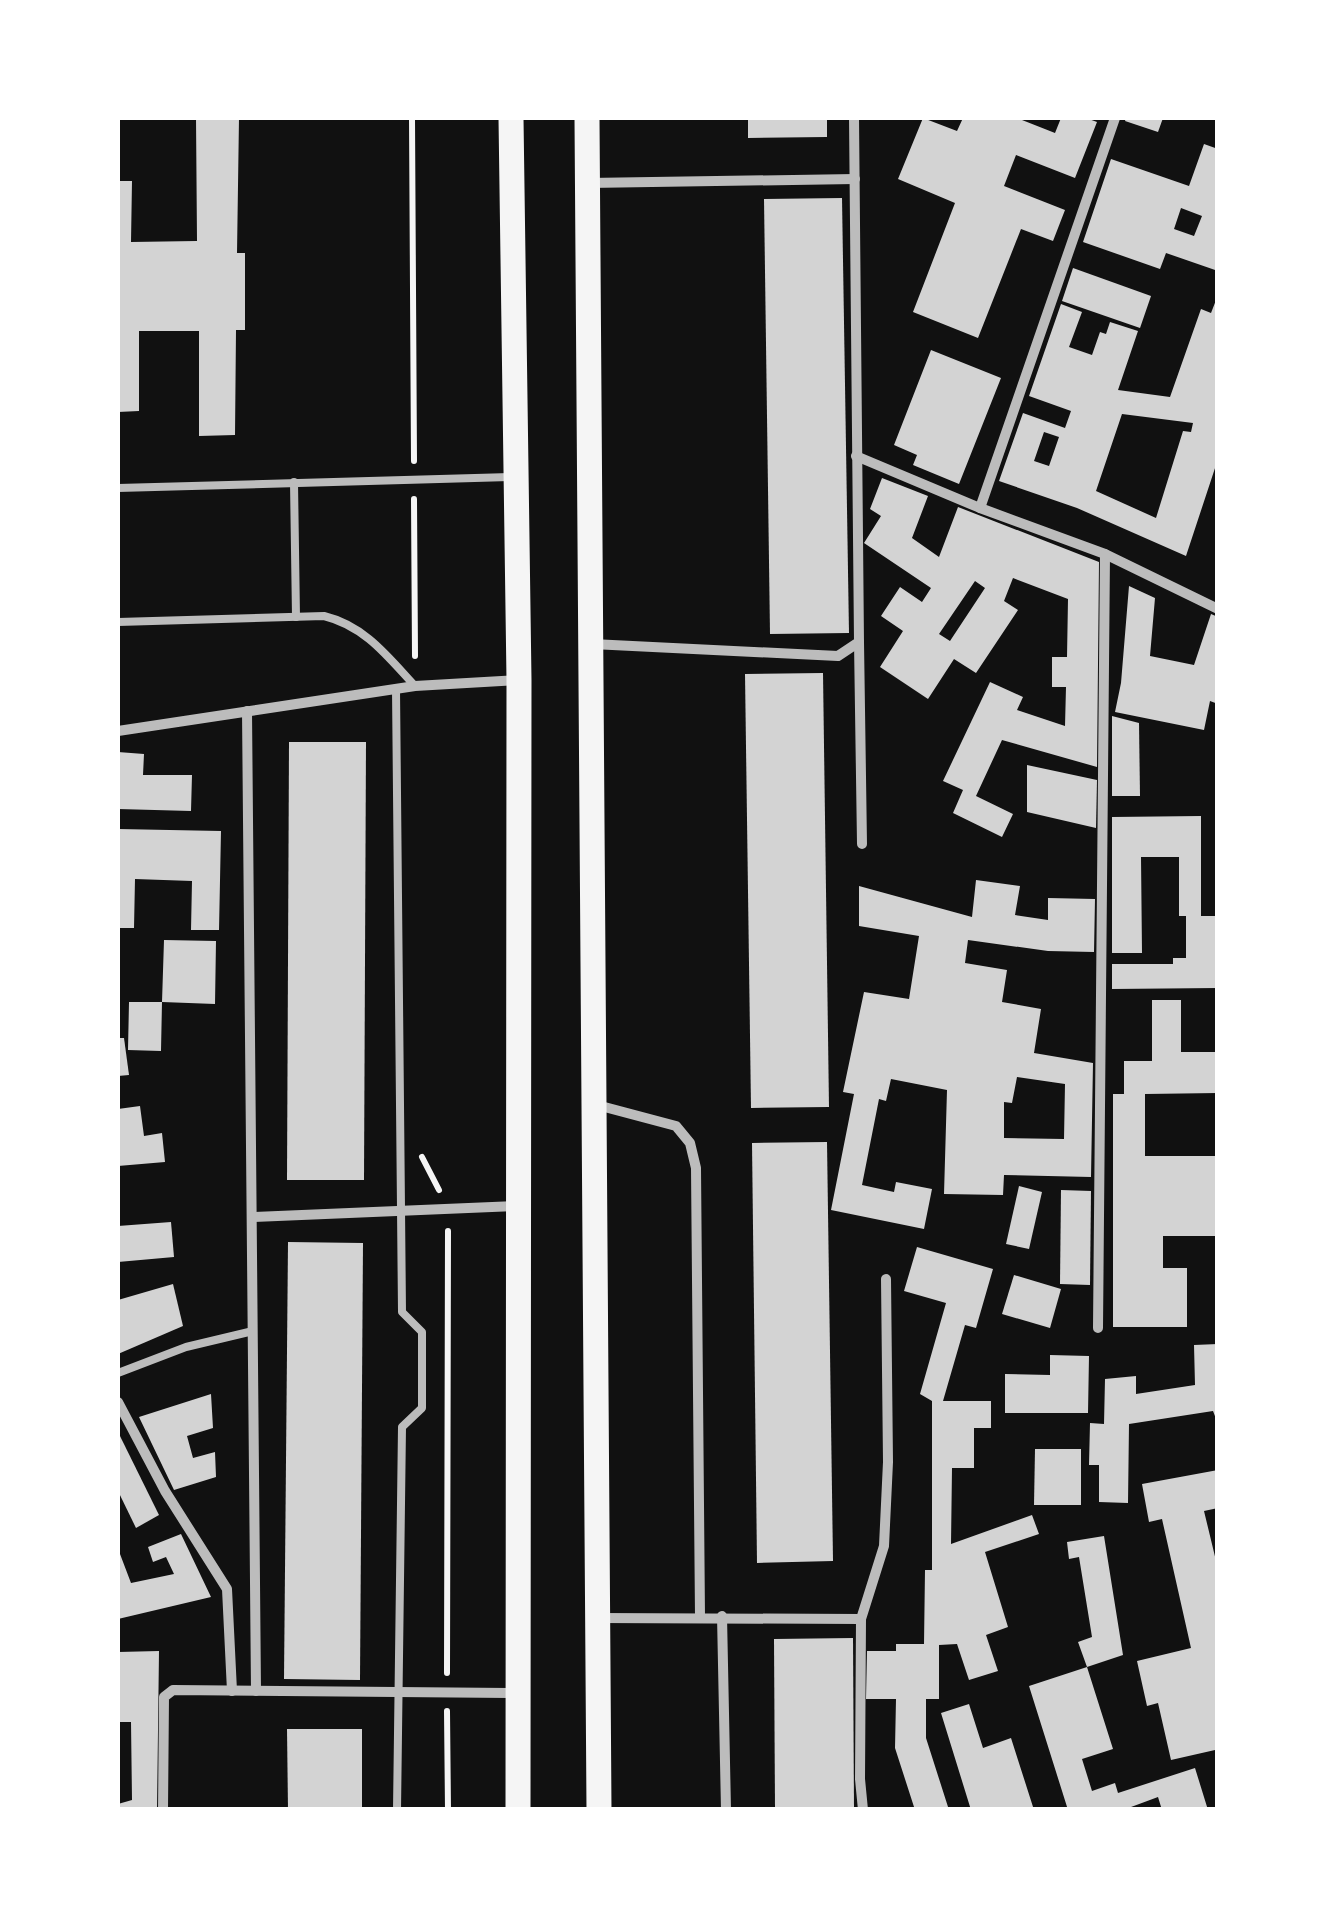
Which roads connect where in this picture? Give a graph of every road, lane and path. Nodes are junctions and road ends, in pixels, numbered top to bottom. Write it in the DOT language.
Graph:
graph roads {
  1 [pos="412,118"];
  2 [pos="511,118"];
  3 [pos="587,118"];
  4 [pos="854,118"];
  5 [pos="1115,118"];
  6 [pos="854,179"];
  7 [pos="588,184"];
  8 [pos="856,456"];
  9 [pos="516,477"];
  10 [pos="414,478"];
  11 [pos="294,482"];
  12 [pos="118,488"];
  13 [pos="980,508"];
  14 [pos="1104,554"];
  15 [pos="1218,608"];
  16 [pos="296,617"];
  17 [pos="118,622"];
  18 [pos="859,642"];
  19 [pos="591,644"];
  20 [pos="519,680"];
  21 [pos="415,686"];
  22 [pos="396,689"];
  23 [pos="247,711"];
  24 [pos="118,731"];
  25 [pos="862,844"];
  26 [pos="594,1104"];
  27 [pos="415,1142"];
  28 [pos="518,1206"];
  29 [pos="448,1209"];
  30 [pos="402,1211"];
  31 [pos="253,1217"];
  32 [pos="886,1280"];
  33 [pos="1098,1328"];
  34 [pos="253,1331"];
  35 [pos="118,1373"];
  36 [pos="118,1402"];
  37 [pos="722,1616"];
  38 [pos="598,1618"];
  39 [pos="700,1618"];
  40 [pos="860,1619"];
  41 [pos="232,1691"];
  42 [pos="256,1691"];
  43 [pos="398,1692"];
  44 [pos="447,1692"];
  45 [pos="518,1693"];
  46 [pos="163,1810"];
  47 [pos="397,1810"];
  48 [pos="448,1810"];
  49 [pos="518,1810"];
  50 [pos="599,1810"];
  51 [pos="726,1810"];
  52 [pos="863,1810"];
  1 -- 10 [label="path"];
  2 -- 9 [label="main road"];
  3 -- 7 [label="main road"];
  4 -- 6 [label="street"];
  5 -- 13 [label="street"];
  6 -- 7 [label="street"];
  6 -- 8 [label="street"];
  7 -- 19 [label="main road"];
  8 -- 13 [label="street"];
  8 -- 18 [label="street"];
  9 -- 10 [label="lane"];
  9 -- 20 [label="main road"];
  10 -- 11 [label="lane"];
  10 -- 21 [label="path"];
  11 -- 12 [label="lane"];
  11 -- 16 [label="lane"];
  13 -- 14 [label="street"];
  14 -- 15 [label="street"];
  14 -- 33 [label="street"];
  16 -- 17 [label="lane"];
  16 -- 21 [label="lane"];
  18 -- 19 [label="street"];
  18 -- 25 [label="street"];
  19 -- 26 [label="main road"];
  20 -- 21 [label="street"];
  20 -- 28 [label="main road"];
  21 -- 22 [label="street"];
  22 -- 23 [label="street"];
  22 -- 30 [label="lane"];
  23 -- 24 [label="street"];
  23 -- 31 [label="street"];
  26 -- 38 [label="main road"];
  26 -- 39 [label="street"];
  27 -- 29 [label="path"];
  28 -- 29 [label="street"];
  28 -- 45 [label="main road"];
  29 -- 30 [label="street"];
  29 -- 44 [label="path"];
  30 -- 31 [label="street"];
  30 -- 43 [label="lane"];
  31 -- 34 [label="street"];
  32 -- 40 [label="street"];
  34 -- 35 [label="lane"];
  34 -- 42 [label="street"];
  36 -- 41 [label="street"];
  37 -- 39 [label="street"];
  37 -- 40 [label="street"];
  37 -- 51 [label="street"];
  38 -- 39 [label="street"];
  38 -- 50 [label="main road"];
  40 -- 52 [label="street"];
  41 -- 42 [label="street"];
  41 -- 46 [label="street"];
  42 -- 43 [label="street"];
  43 -- 44 [label="street"];
  43 -- 47 [label="lane"];
  44 -- 45 [label="street"];
  44 -- 48 [label="path"];
  45 -- 49 [label="main road"];
}
